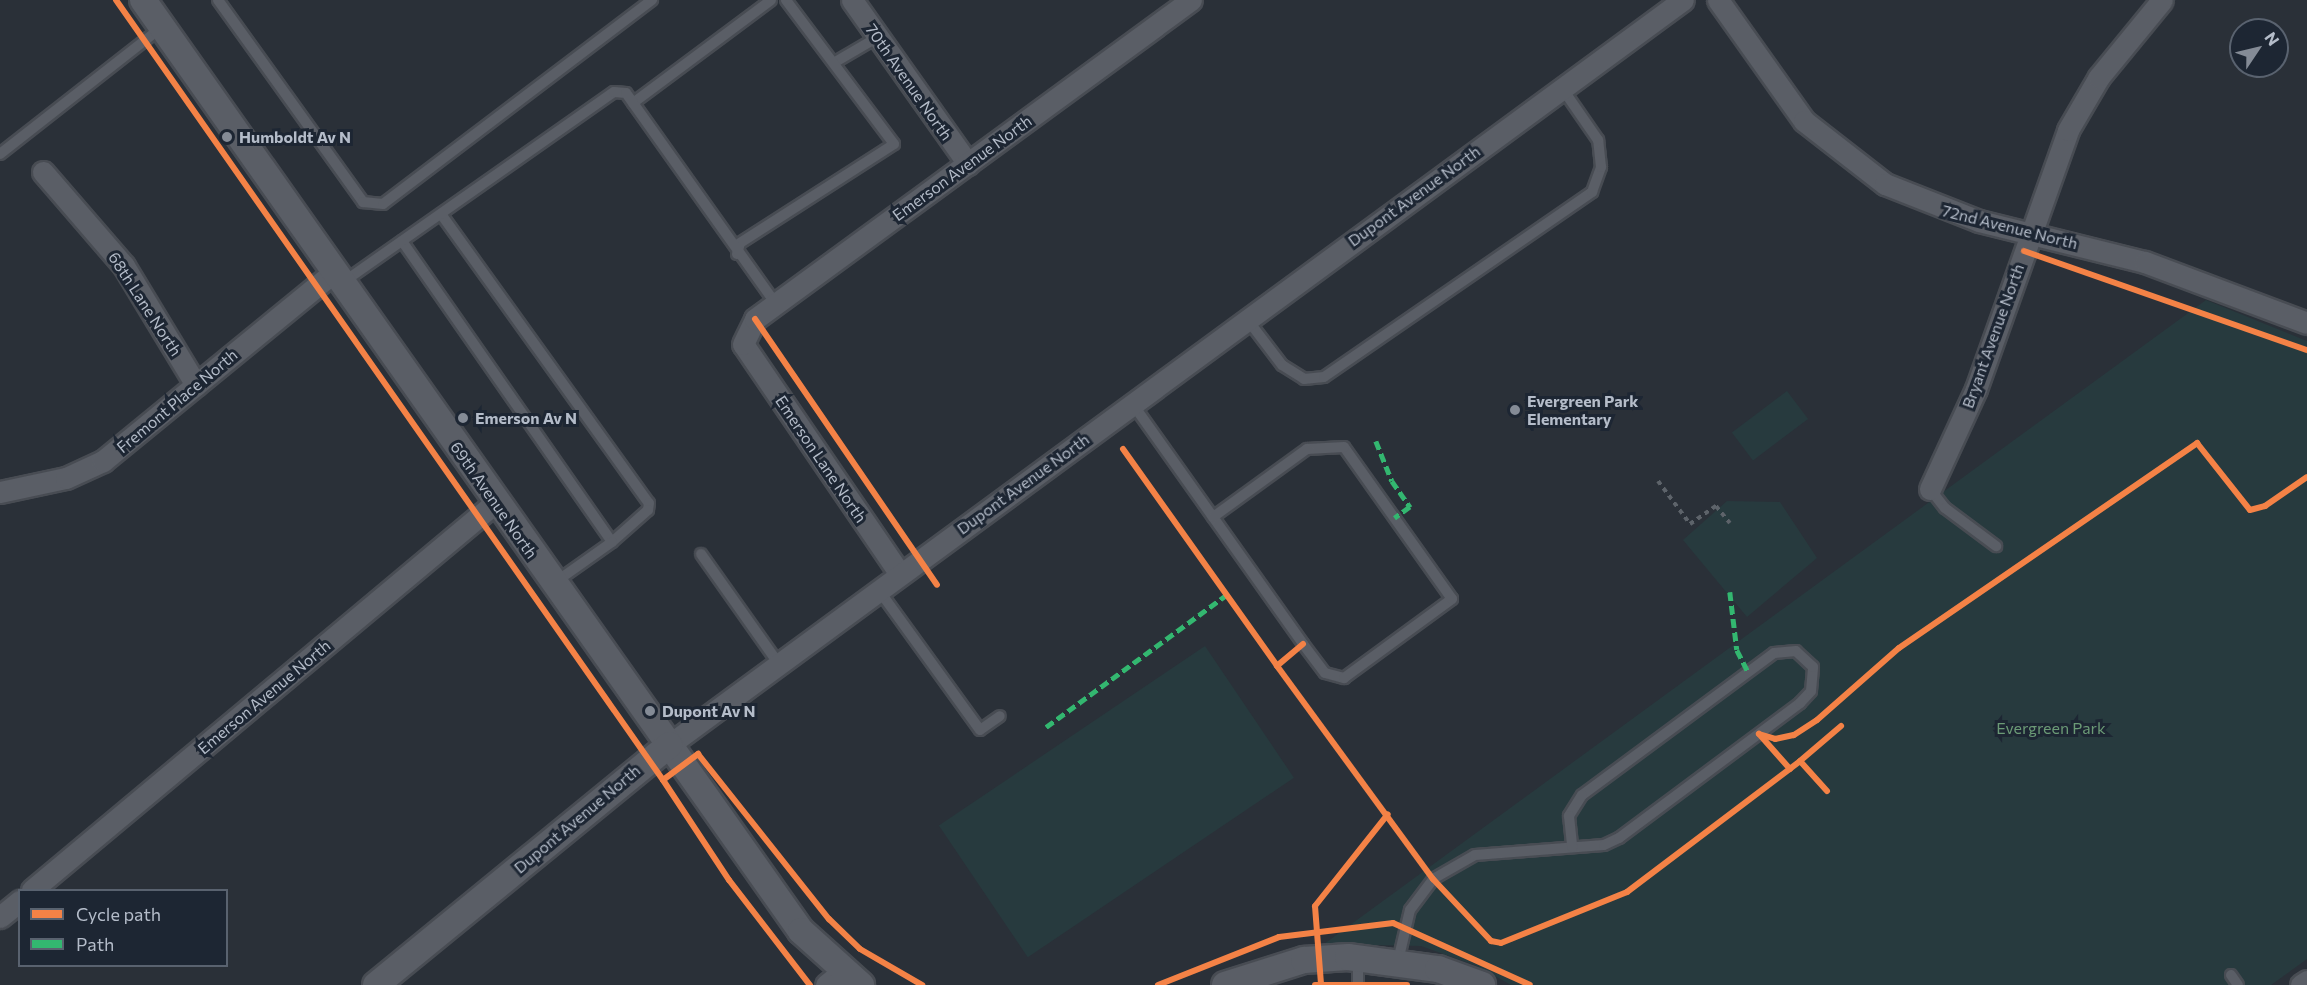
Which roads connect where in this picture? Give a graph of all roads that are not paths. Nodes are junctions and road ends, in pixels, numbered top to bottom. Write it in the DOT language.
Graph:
graph roads {
  1 [pos="143,0"];
  2 [pos="218,0"];
  3 [pos="652,0"];
  4 [pos="771,0"];
  5 [pos="786,0"];
  6 [pos="852,0"];
  7 [pos="1191,0"];
  8 [pos="1683,0"];
  9 [pos="1718,0"];
  10 [pos="2162,0"];
  11 [pos="162,27"];
  12 [pos="878,37"];
  13 [pos="837,61"];
  14 [pos="1562,88"];
  15 [pos="633,103"];
  16 [pos="0,154"];
  17 [pos="968,164"];
  18 [pos="43,172"];
  19 [pos="441,214"];
  20 [pos="2030,233"];
  21 [pos="402,241"];
  22 [pos="737,254"];
  23 [pos="338,277"];
  24 [pos="776,303"];
  25 [pos="1247,319"];
  26 [pos="2307,323"];
  27 [pos="743,344"];
  28 [pos="196,385"];
  29 [pos="1132,403"];
  30 [pos="1930,489"];
  31 [pos="0,492"];
  32 [pos="496,502"];
  33 [pos="1213,517"];
  34 [pos="612,542"];
  35 [pos="1996,546"];
  36 [pos="701,554"];
  37 [pos="900,574"];
  38 [pos="552,584"];
  39 [pos="879,589"];
  40 [pos="779,663"];
  41 [pos="1000,716"];
  42 [pos="669,745"];
  43 [pos="1572,847"];
  44 [pos="34,889"];
  45 [pos="18,903"];
  46 [pos="0,917"];
  47 [pos="1358,958"];
  48 [pos="1398,961"];
  49 [pos="2231,975"];
  50 [pos="843,980"];
  51 [pos="2307,981"];
  52 [pos="376,985"];
  53 [pos="1225,985"];
  54 [pos="1358,985"];
  55 [pos="1482,985"];
  56 [pos="2238,985"];
  57 [pos="2301,985"];
  1 -- 11 [label="street, 69th Avenue North"];
  2 -- 3 [label="lane"];
  4 -- 15 [label="lane"];
  5 -- 13 [label="lane"];
  6 -- 12 [label="street, 70th Avenue North"];
  7 -- 17 [label="street, Emerson Avenue North"];
  8 -- 14 [label="street, Dupont Avenue North"];
  9 -- 20 [label="street, 72nd Avenue North"];
  10 -- 20 [label="street, Bryant Avenue North"];
  11 -- 16 [label="lane"];
  11 -- 23 [label="street, 69th Avenue North"];
  12 -- 13 [label="lane"];
  12 -- 17 [label="street, 70th Avenue North"];
  13 -- 22 [label="lane"];
  14 -- 25 [label="street, Dupont Avenue North"];
  14 -- 25 [label="lane"];
  15 -- 19 [label="lane"];
  15 -- 22 [label="lane"];
  17 -- 24 [label="street, Emerson Avenue North"];
  18 -- 28 [label="street, 68th Lane North"];
  19 -- 21 [label="lane"];
  19 -- 34 [label="lane"];
  20 -- 26 [label="street, 72nd Avenue North"];
  20 -- 30 [label="street, Bryant Avenue North"];
  21 -- 23 [label="lane"];
  21 -- 34 [label="lane"];
  22 -- 24 [label="lane"];
  23 -- 28 [label="street, Fremont Place North"];
  23 -- 32 [label="street, 69th Avenue North"];
  24 -- 27 [label="street, Emerson Avenue North"];
  25 -- 29 [label="street, Dupont Avenue North"];
  27 -- 37 [label="street, Emerson Lane North"];
  28 -- 31 [label="street, Fremont Place North"];
  29 -- 33 [label="lane"];
  29 -- 37 [label="street, Dupont Avenue North"];
  30 -- 35 [label="lane"];
  32 -- 38 [label="street, 69th Avenue North"];
  32 -- 44 [label="street, Emerson Avenue North"];
  33 -- 33 [label="lane"];
  34 -- 38 [label="lane"];
  36 -- 40 [label="lane"];
  37 -- 39 [label="street, Dupont Avenue North"];
  38 -- 42 [label="street, 69th Avenue North"];
  39 -- 40 [label="street, Dupont Avenue North"];
  39 -- 41 [label="lane"];
  40 -- 42 [label="street, Dupont Avenue North"];
  42 -- 50 [label="street, 69th Avenue North"];
  42 -- 52 [label="street, Dupont Avenue North"];
  43 -- 43 [label="lane"];
  43 -- 48 [label="lane"];
  45 -- 46 [label="street"];
  47 -- 48 [label="street"];
  47 -- 53 [label="street"];
  47 -- 54 [label="lane"];
  48 -- 55 [label="street"];
  49 -- 56 [label="lane"];
  51 -- 57 [label="street"];
}
